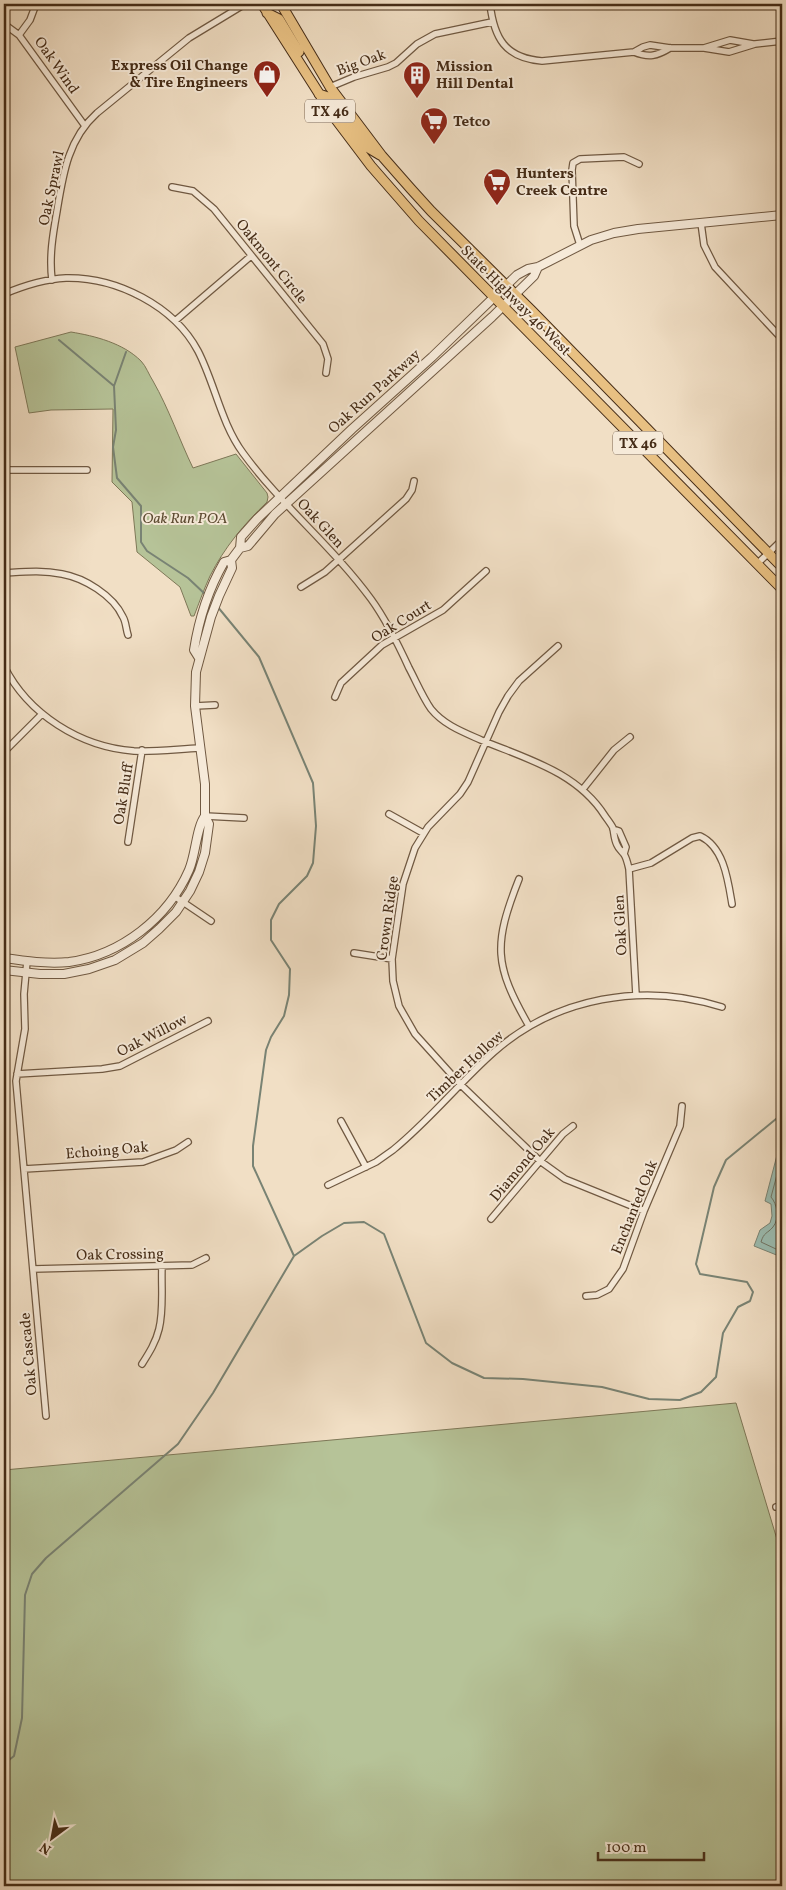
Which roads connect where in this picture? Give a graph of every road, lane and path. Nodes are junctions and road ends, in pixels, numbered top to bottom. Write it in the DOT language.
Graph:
graph roads {
  1 [pos="36,4"];
  2 [pos="245,4"];
  3 [pos="262,4"];
  4 [pos="281,4"];
  5 [pos="490,4"];
  6 [pos="267,13"];
  7 [pos="492,22"];
  8 [pos="4,24"];
  9 [pos="20,34"];
  10 [pos="782,40"];
  11 [pos="755,44"];
  12 [pos="670,48"];
  13 [pos="704,48"];
  14 [pos="634,52"];
  15 [pos="330,87"];
  16 [pos="318,94"];
  17 [pos="85,126"];
  18 [pos="382,156"];
  19 [pos="639,164"];
  20 [pos="172,187"];
  21 [pos="782,215"];
  22 [pos="701,223"];
  23 [pos="580,246"];
  24 [pos="252,256"];
  25 [pos="538,268"];
  26 [pos="52,280"];
  27 [pos="505,286"];
  28 [pos="4,294"];
  29 [pos="513,294"];
  30 [pos="494,297"];
  31 [pos="502,306"];
  32 [pos="175,321"];
  33 [pos="782,339"];
  34 [pos="326,373"];
  35 [pos="4,470"];
  36 [pos="87,470"];
  37 [pos="414,481"];
  38 [pos="280,497"];
  39 [pos="287,504"];
  40 [pos="782,540"];
  41 [pos="240,548"];
  42 [pos="768,553"];
  43 [pos="231,560"];
  44 [pos="338,560"];
  45 [pos="757,564"];
  46 [pos="782,567"];
  47 [pos="486,571"];
  48 [pos="4,573"];
  49 [pos="301,588"];
  50 [pos="782,589"];
  51 [pos="128,635"];
  52 [pos="395,637"];
  53 [pos="558,646"];
  54 [pos="199,658"];
  55 [pos="4,666"];
  56 [pos="335,697"];
  57 [pos="215,705"];
  58 [pos="195,706"];
  59 [pos="42,714"];
  60 [pos="630,737"];
  61 [pos="486,742"];
  62 [pos="200,748"];
  63 [pos="142,750"];
  64 [pos="4,752"];
  65 [pos="583,789"];
  66 [pos="389,814"];
  67 [pos="205,816"];
  68 [pos="244,818"];
  69 [pos="424,833"];
  70 [pos="128,842"];
  71 [pos="629,869"];
  72 [pos="518,878"];
  73 [pos="174,896"];
  74 [pos="183,902"];
  75 [pos="732,904"];
  76 [pos="211,922"];
  77 [pos="354,953"];
  78 [pos="4,958"];
  79 [pos="392,959"];
  80 [pos="27,961"];
  81 [pos="4,970"];
  82 [pos="25,972"];
  83 [pos="636,995"];
  84 [pos="722,1007"];
  85 [pos="208,1021"];
  86 [pos="529,1026"];
  87 [pos="17,1074"];
  88 [pos="461,1085"];
  89 [pos="682,1106"];
  90 [pos="341,1121"];
  91 [pos="573,1126"];
  92 [pos="188,1142"];
  93 [pos="540,1161"];
  94 [pos="366,1167"];
  95 [pos="24,1169"];
  96 [pos="328,1185"];
  97 [pos="644,1211"];
  98 [pos="491,1219"];
  99 [pos="206,1258"];
  100 [pos="162,1266"];
  101 [pos="33,1269"];
  102 [pos="586,1296"];
  103 [pos="142,1364"];
  104 [pos="46,1416"];
  1 -- 9 [label="street"];
  2 -- 17 [label="street, Oak Sprawl"];
  3 -- 6 [label="main road, State Highway 46 West / TX 46"];
  4 -- 15 [label="main road, State Highway 46 West / TX 46"];
  5 -- 7 [label="street"];
  6 -- 15 [label="main road"];
  6 -- 16 [label="main road, State Highway 46 West / TX 46"];
  7 -- 14 [label="street"];
  7 -- 15 [label="street, Big Oak"];
  8 -- 9 [label="street, Oak Wind"];
  9 -- 17 [label="street, Oak Wind"];
  10 -- 11 [label="street"];
  11 -- 13 [label="street"];
  11 -- 13 [label="street"];
  12 -- 13 [label="street"];
  12 -- 14 [label="street"];
  12 -- 14 [label="street"];
  15 -- 18 [label="main road, State Highway 46 West / TX 46"];
  16 -- 18 [label="main road"];
  16 -- 30 [label="main road, State Highway 46 West / TX 46"];
  17 -- 26 [label="street, Oak Sprawl"];
  18 -- 27 [label="main road, State Highway 46 West / TX 46"];
  19 -- 23 [label="street"];
  20 -- 24 [label="street, Oakmont Circle"];
  21 -- 22 [label="street, Oak Run Parkway"];
  22 -- 23 [label="street, Oak Run Parkway"];
  22 -- 33 [label="street"];
  23 -- 25 [label="street, Oak Run Parkway"];
  24 -- 32 [label="street"];
  24 -- 34 [label="street, Oakmont Circle"];
  25 -- 27 [label="street, Oak Run Parkway"];
  25 -- 29 [label="street, Oak Run Parkway"];
  26 -- 28 [label="street, Oak Glen"];
  26 -- 32 [label="street, Oak Glen"];
  27 -- 29 [label="main road, State Highway 46 West / TX 46"];
  27 -- 30 [label="street, Oak Run Parkway"];
  29 -- 31 [label="street, Oak Run Parkway"];
  29 -- 42 [label="main road, State Highway 46 West / TX 46"];
  30 -- 31 [label="main road, State Highway 46 West / TX 46"];
  30 -- 38 [label="street, Oak Run Parkway"];
  31 -- 39 [label="street, Oak Run Parkway"];
  31 -- 45 [label="main road, State Highway 46 West / TX 46"];
  32 -- 38 [label="street, Oak Glen"];
  35 -- 36 [label="street"];
  37 -- 44 [label="street"];
  38 -- 39 [label="street, Oak Glen"];
  38 -- 41 [label="street, Oak Run Parkway"];
  39 -- 41 [label="street, Oak Run Parkway"];
  39 -- 44 [label="street, Oak Glen"];
  40 -- 42 [label="street"];
  41 -- 43 [label="street, Oak Run Parkway"];
  42 -- 45 [label="street"];
  42 -- 46 [label="main road, State Highway 46 West / TX 46"];
  43 -- 54 [label="street, Oak Run Parkway"];
  43 -- 54 [label="street, Oak Run Parkway"];
  44 -- 49 [label="street"];
  44 -- 52 [label="street, Oak Glen"];
  45 -- 50 [label="main road, State Highway 46 West / TX 46"];
  47 -- 52 [label="street, Oak Court"];
  48 -- 51 [label="street"];
  52 -- 56 [label="street, Oak Court"];
  52 -- 61 [label="street, Oak Glen"];
  53 -- 61 [label="street, Crown Ridge"];
  54 -- 58 [label="street, Oak Run Parkway"];
  55 -- 59 [label="street"];
  57 -- 58 [label="street"];
  58 -- 62 [label="street, Oak Run Parkway"];
  59 -- 63 [label="street"];
  59 -- 64 [label="street"];
  60 -- 65 [label="street"];
  61 -- 65 [label="street, Oak Glen"];
  61 -- 69 [label="street, Crown Ridge"];
  62 -- 63 [label="street"];
  62 -- 67 [label="street, Oak Run Parkway"];
  63 -- 70 [label="street, Oak Bluff"];
  65 -- 71 [label="street, Oak Glen"];
  66 -- 69 [label="street"];
  67 -- 68 [label="street"];
  67 -- 73 [label="street, Oak Run Parkway"];
  67 -- 74 [label="street, Oak Run Parkway"];
  69 -- 79 [label="street, Crown Ridge"];
  71 -- 75 [label="street"];
  71 -- 83 [label="street, Oak Glen"];
  72 -- 86 [label="street"];
  73 -- 74 [label="street"];
  73 -- 80 [label="street, Oak Run Parkway"];
  74 -- 76 [label="street"];
  74 -- 82 [label="street, Oak Run Parkway"];
  77 -- 79 [label="street"];
  78 -- 80 [label="street, Oak Run Parkway"];
  79 -- 88 [label="street, Crown Ridge"];
  80 -- 82 [label="street, Oak Cascade"];
  81 -- 82 [label="street, Oak Run Parkway"];
  82 -- 87 [label="street, Oak Cascade"];
  83 -- 84 [label="street, Timber Hollow"];
  83 -- 86 [label="street, Timber Hollow"];
  85 -- 87 [label="street, Oak Willow"];
  86 -- 88 [label="street, Timber Hollow"];
  87 -- 95 [label="street, Oak Cascade"];
  88 -- 93 [label="street, Crown Ridge"];
  88 -- 94 [label="street, Timber Hollow"];
  89 -- 97 [label="street, Enchanted Oak"];
  90 -- 94 [label="street"];
  91 -- 93 [label="street, Diamond Oak"];
  92 -- 95 [label="street, Echoing Oak"];
  93 -- 97 [label="street, Crown Ridge"];
  93 -- 98 [label="street, Diamond Oak"];
  94 -- 96 [label="street, Timber Hollow"];
  95 -- 101 [label="street, Oak Cascade"];
  97 -- 102 [label="street, Enchanted Oak"];
  99 -- 100 [label="street, Oak Crossing"];
  100 -- 101 [label="street, Oak Crossing"];
  100 -- 103 [label="street"];
  101 -- 104 [label="street, Oak Cascade"];
}
